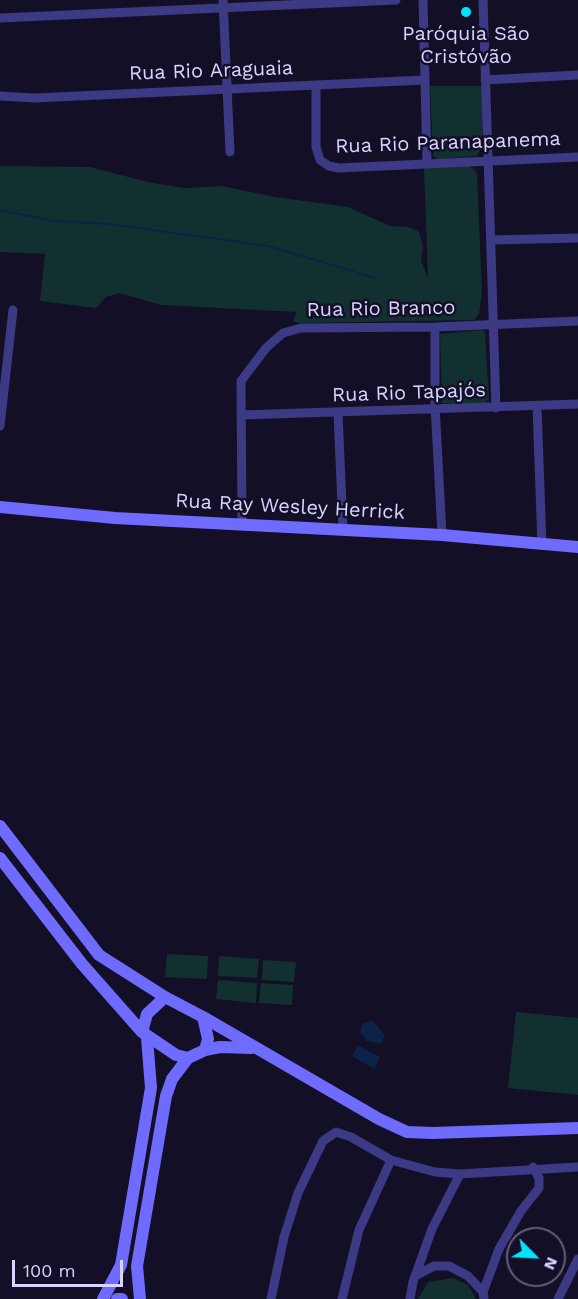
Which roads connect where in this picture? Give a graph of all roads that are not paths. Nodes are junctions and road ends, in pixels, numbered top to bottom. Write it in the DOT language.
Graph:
graph roads {
  1 [pos="396,0"];
  2 [pos="423,0"];
  3 [pos="483,0"];
  4 [pos="223,4"];
  5 [pos="0,18"];
  6 [pos="578,75"];
  7 [pos="424,80"];
  8 [pos="485,80"];
  9 [pos="316,86"];
  10 [pos="228,88"];
  11 [pos="0,96"];
  12 [pos="230,152"];
  13 [pos="578,158"];
  14 [pos="488,160"];
  15 [pos="427,163"];
  16 [pos="578,238"];
  17 [pos="491,240"];
  18 [pos="13,310"];
  19 [pos="578,321"];
  20 [pos="493,324"];
  21 [pos="435,327"];
  22 [pos="578,405"];
  23 [pos="537,406"];
  24 [pos="496,408"];
  25 [pos="436,411"];
  26 [pos="338,413"];
  27 [pos="241,415"];
  28 [pos="0,426"];
  29 [pos="0,507"];
  30 [pos="242,524"];
  31 [pos="343,529"];
  32 [pos="442,535"];
  33 [pos="542,545"];
  34 [pos="578,547"];
  35 [pos="0,826"];
  36 [pos="0,858"];
  37 [pos="165,998"];
  38 [pos="203,1017"];
  39 [pos="144,1035"];
  40 [pos="255,1048"];
  41 [pos="205,1050"];
  42 [pos="189,1058"];
  43 [pos="578,1128"];
  44 [pos="391,1160"];
  45 [pos="534,1167"];
  46 [pos="578,1167"];
  47 [pos="460,1174"];
  48 [pos="578,1259"];
  49 [pos="415,1276"];
  50 [pos="483,1295"];
  51 [pos="103,1299"];
  52 [pos="117,1299"];
  53 [pos="122,1299"];
  54 [pos="140,1299"];
  55 [pos="272,1299"];
  56 [pos="342,1299"];
  57 [pos="410,1299"];
  58 [pos="558,1299"];
  1 -- 4 [label="street"];
  2 -- 7 [label="street"];
  3 -- 8 [label="street"];
  4 -- 5 [label="street"];
  4 -- 10 [label="street"];
  6 -- 8 [label="street"];
  7 -- 9 [label="street, Rua Rio Araguaia"];
  7 -- 15 [label="street"];
  8 -- 14 [label="street"];
  9 -- 10 [label="street, Rua Rio Araguaia"];
  9 -- 15 [label="street, Rua Rio Paranapanema"];
  10 -- 11 [label="street, Rua Rio Araguaia"];
  10 -- 12 [label="street"];
  13 -- 14 [label="street, Rua Rio Paranapanema"];
  14 -- 15 [label="street, Rua Rio Paranapanema"];
  14 -- 17 [label="street"];
  16 -- 17 [label="street"];
  17 -- 20 [label="street"];
  18 -- 28 [label="street"];
  19 -- 20 [label="street, Rua Rio Branco"];
  20 -- 21 [label="street, Rua Rio Branco"];
  20 -- 24 [label="street"];
  21 -- 25 [label="street"];
  21 -- 27 [label="street, Rua Rio Branco"];
  22 -- 23 [label="street, Rua Rio Tapajós"];
  23 -- 24 [label="street, Rua Rio Tapajós"];
  23 -- 33 [label="street"];
  24 -- 25 [label="street, Rua Rio Tapajós"];
  25 -- 26 [label="street, Rua Rio Tapajós"];
  25 -- 32 [label="street"];
  26 -- 27 [label="street, Rua Rio Tapajós"];
  26 -- 31 [label="street"];
  27 -- 30 [label="street, Rua Rio Branco"];
  29 -- 30 [label="street, Rua Ray Wesley Herrick"];
  30 -- 31 [label="street, Rua Ray Wesley Herrick"];
  31 -- 32 [label="street, Rua Ray Wesley Herrick"];
  32 -- 33 [label="street, Rua Ray Wesley Herrick"];
  33 -- 34 [label="street, Rua Ray Wesley Herrick"];
  35 -- 37 [label="street"];
  36 -- 39 [label="street"];
  37 -- 38 [label="street"];
  37 -- 39 [label="street"];
  38 -- 40 [label="street"];
  38 -- 41 [label="street"];
  39 -- 42 [label="street"];
  39 -- 51 [label="street"];
  40 -- 41 [label="street"];
  40 -- 43 [label="street"];
  41 -- 42 [label="street"];
  42 -- 54 [label="street"];
  44 -- 47 [label="street"];
  44 -- 55 [label="street"];
  44 -- 56 [label="street"];
  45 -- 46 [label="street"];
  45 -- 47 [label="street"];
  45 -- 50 [label="street"];
  47 -- 49 [label="street"];
  48 -- 58 [label="street"];
  49 -- 50 [label="street"];
  49 -- 57 [label="street"];
  52 -- 53 [label="street"];
}
